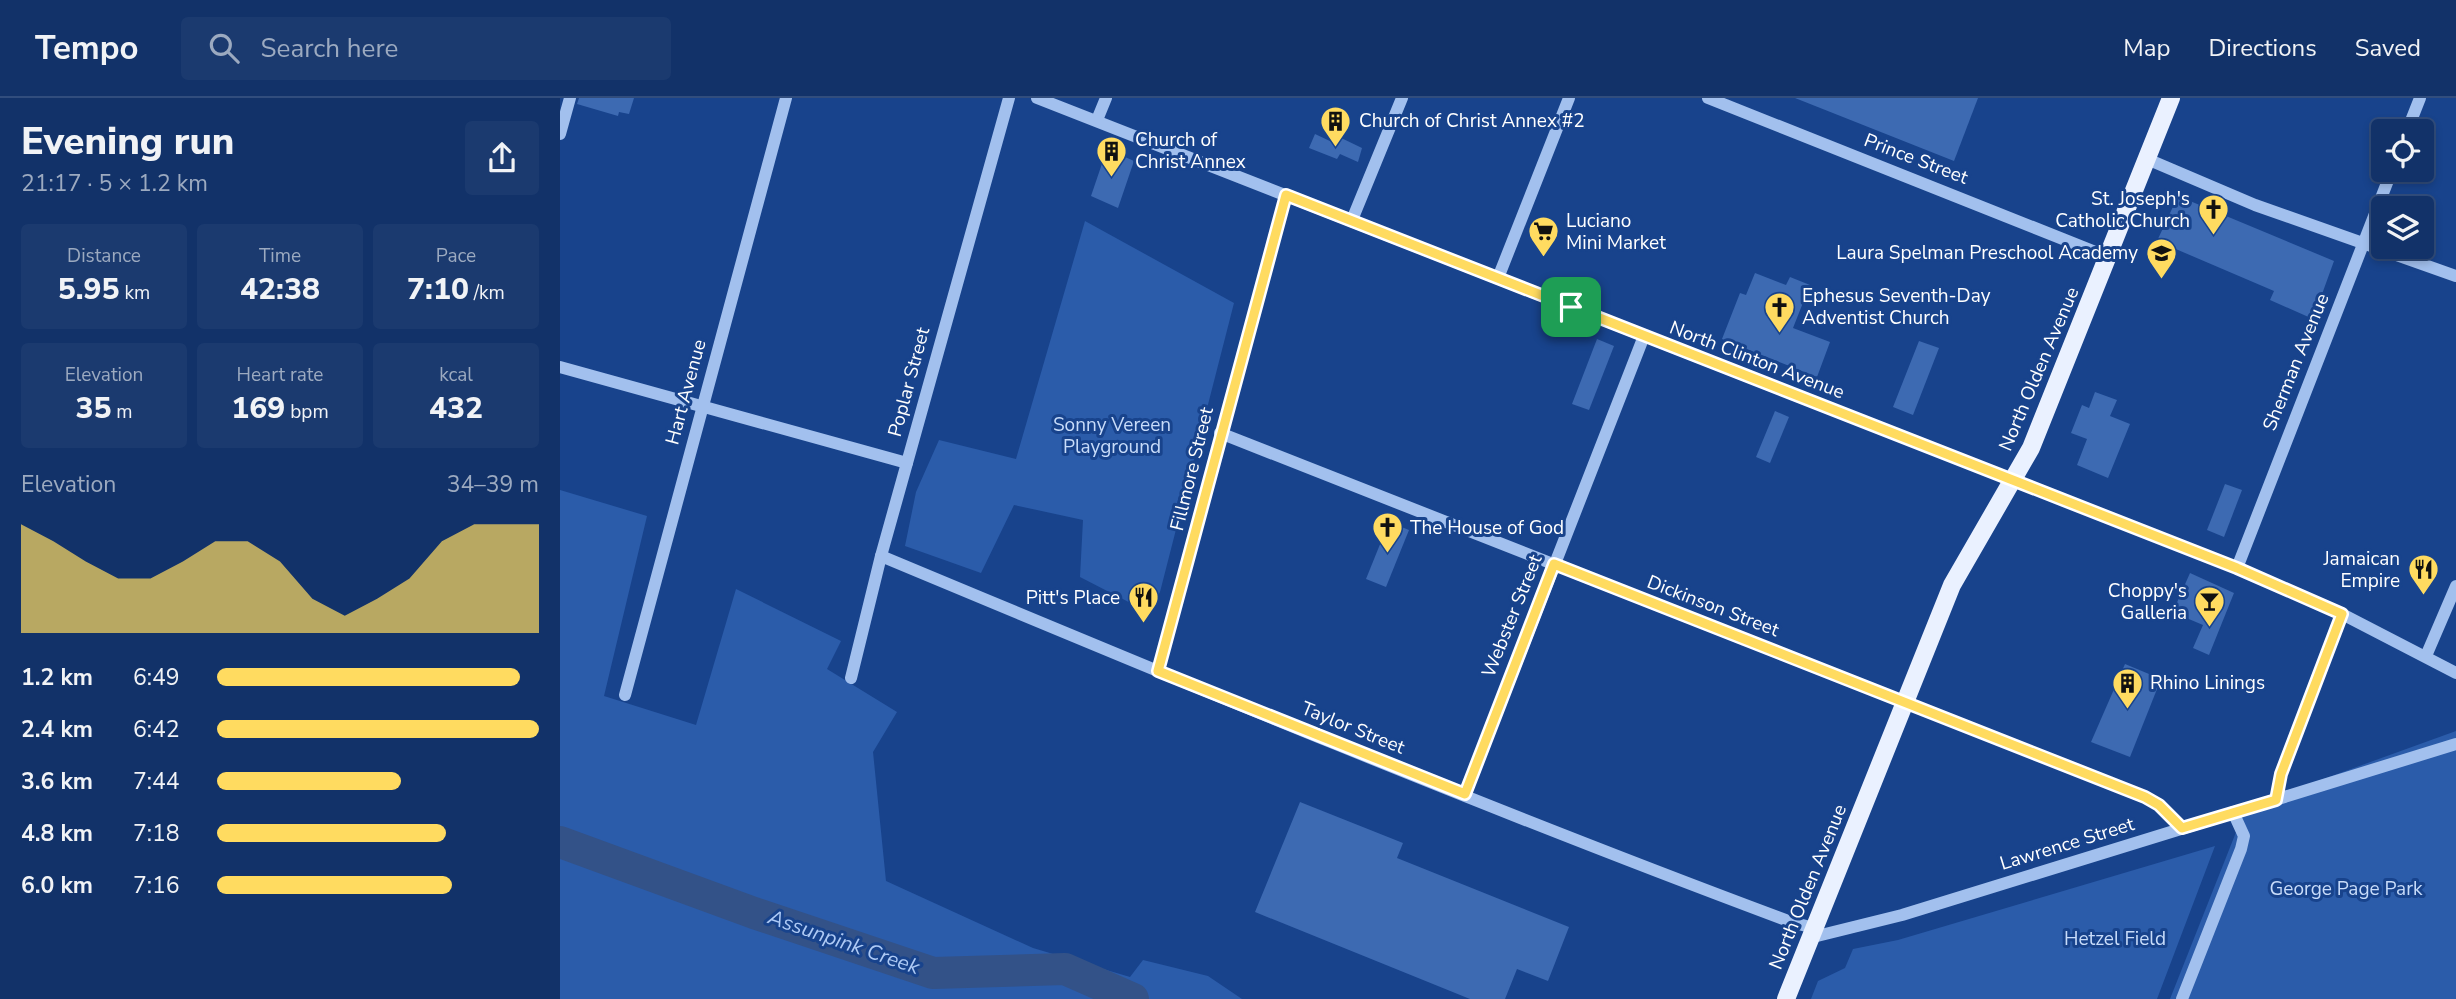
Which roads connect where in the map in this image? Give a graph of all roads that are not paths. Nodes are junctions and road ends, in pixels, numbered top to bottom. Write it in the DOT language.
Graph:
graph roads {
  1 [pos="570,98"];
  2 [pos="786,98"];
  3 [pos="1009,98"];
  4 [pos="1037,98"];
  5 [pos="1105,98"];
  6 [pos="1402,98"];
  7 [pos="1569,98"];
  8 [pos="1708,98"];
  9 [pos="2171,98"];
  10 [pos="2420,98"];
  11 [pos="2412,119"];
  12 [pos="1097,120"];
  13 [pos="560,134"];
  14 [pos="2147,159"];
  15 [pos="2387,182"];
  16 [pos="1286,195"];
  17 [pos="1352,220"];
  18 [pos="2363,243"];
  19 [pos="2108,257"];
  20 [pos="2456,276"];
  21 [pos="1498,278"];
  22 [pos="1644,336"];
  23 [pos="560,367"];
  24 [pos="702,407"];
  25 [pos="1220,433"];
  26 [pos="907,463"];
  27 [pos="2011,482"];
  28 [pos="881,556"];
  29 [pos="1554,564"];
  30 [pos="2237,568"];
  31 [pos="2456,586"];
  32 [pos="2342,614"];
  33 [pos="2426,656"];
  34 [pos="1158,671"];
  35 [pos="2456,673"];
  36 [pos="851,678"];
  37 [pos="625,695"];
  38 [pos="1905,701"];
  39 [pos="2456,744"];
  40 [pos="1465,794"];
  41 [pos="2276,800"];
  42 [pos="2233,812"];
  43 [pos="2182,828"];
  44 [pos="1811,933"];
  45 [pos="1786,999"];
  46 [pos="2182,999"];
  1 -- 13 [label="street"];
  2 -- 24 [label="street, Hart Avenue"];
  3 -- 26 [label="street, Poplar Street"];
  4 -- 12 [label="street, North Clinton Avenue"];
  5 -- 12 [label="street"];
  6 -- 17 [label="street"];
  7 -- 21 [label="street"];
  8 -- 19 [label="street, Prince Street"];
  9 -- 14 [label="main road, North Olden Avenue"];
  10 -- 11 [label="street"];
  12 -- 16 [label="street, North Clinton Avenue"];
  14 -- 18 [label="street"];
  14 -- 19 [label="main road, North Olden Avenue"];
  15 -- 18 [label="street, Sherman Avenue"];
  16 -- 17 [label="street, North Clinton Avenue"];
  16 -- 25 [label="street, Fillmore Street"];
  17 -- 21 [label="street, North Clinton Avenue"];
  18 -- 20 [label="street"];
  18 -- 30 [label="street, Sherman Avenue"];
  19 -- 27 [label="main road, North Olden Avenue"];
  21 -- 22 [label="street, North Clinton Avenue"];
  22 -- 27 [label="street, North Clinton Avenue"];
  22 -- 29 [label="street, Webster Street"];
  23 -- 24 [label="street"];
  24 -- 26 [label="street"];
  24 -- 37 [label="street, Hart Avenue"];
  25 -- 29 [label="street, Dickinson Street"];
  25 -- 34 [label="street, Fillmore Street"];
  26 -- 28 [label="street, Poplar Street"];
  27 -- 30 [label="street, North Clinton Avenue"];
  27 -- 38 [label="main road, North Olden Avenue"];
  28 -- 34 [label="street, Taylor Street"];
  28 -- 36 [label="street, Poplar Street"];
  29 -- 38 [label="street, Dickinson Street"];
  29 -- 40 [label="street, Webster Street"];
  30 -- 32 [label="street, North Clinton Avenue"];
  31 -- 33 [label="street"];
  32 -- 33 [label="street, North Clinton Avenue"];
  32 -- 41 [label="street"];
  33 -- 35 [label="street, North Clinton Avenue"];
  34 -- 40 [label="street, Taylor Street"];
  38 -- 43 [label="street, Dickinson Street"];
  38 -- 44 [label="main road, North Olden Avenue"];
  39 -- 41 [label="street, Lawrence Street"];
  40 -- 44 [label="street, Taylor Street"];
  41 -- 42 [label="street, Lawrence Street"];
  42 -- 43 [label="street, Lawrence Street"];
  42 -- 46 [label="street"];
  43 -- 44 [label="street, Lawrence Street"];
  44 -- 45 [label="main road, North Olden Avenue"];
}
